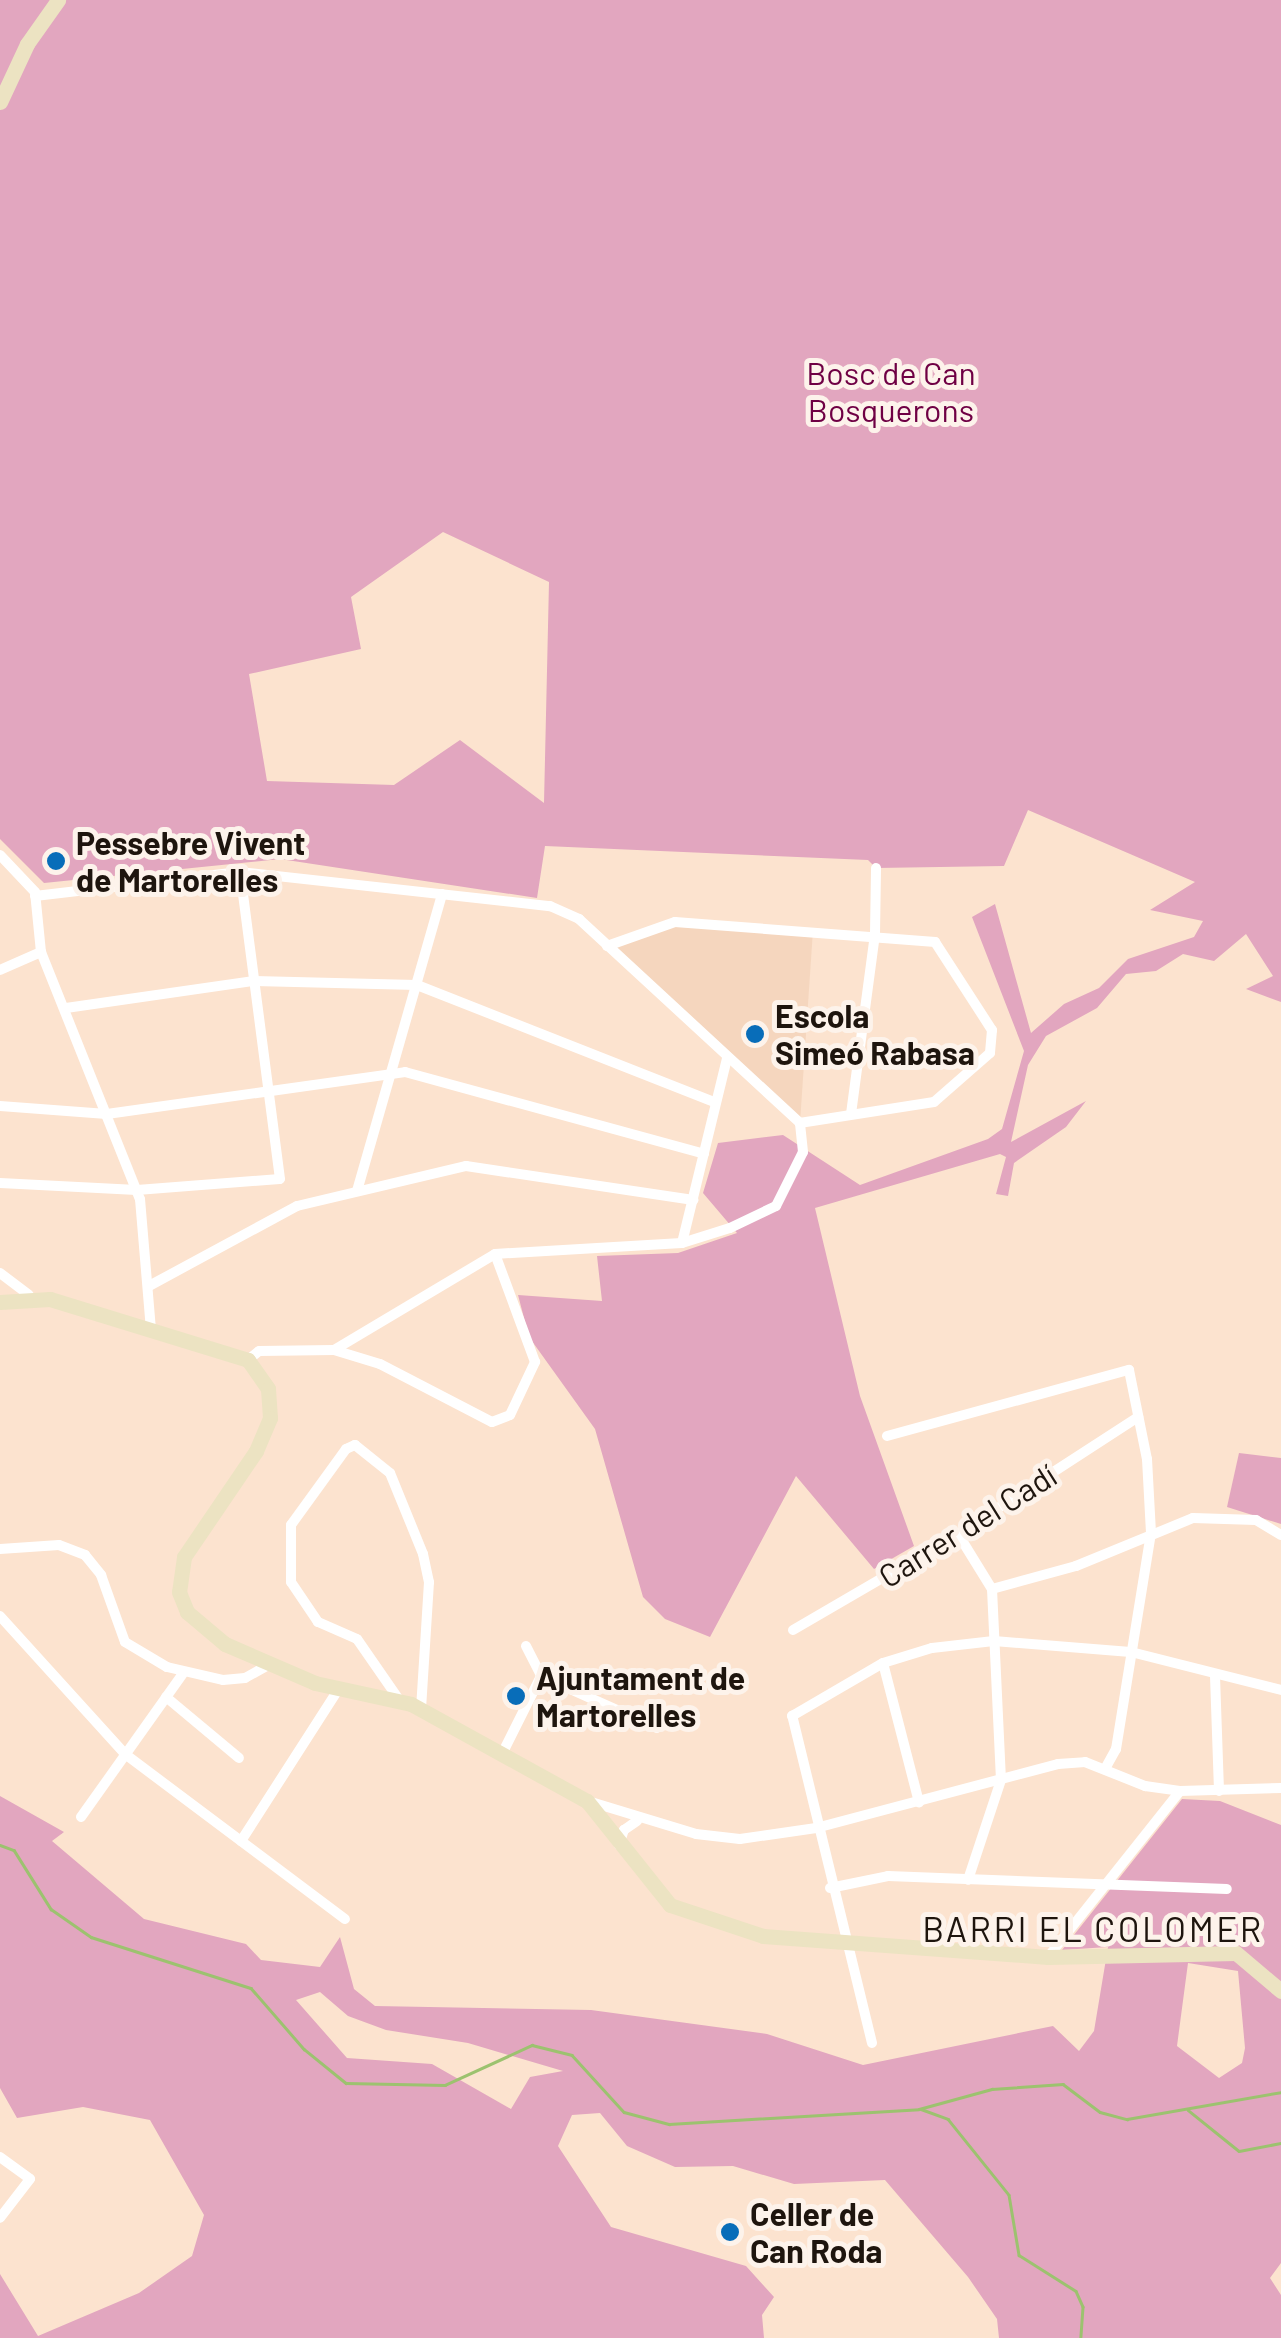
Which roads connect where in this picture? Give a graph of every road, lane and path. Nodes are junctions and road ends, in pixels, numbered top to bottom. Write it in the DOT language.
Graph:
graph roads {
  1 [pos="58,0"];
  2 [pos="0,102"];
  3 [pos="0,856"];
  4 [pos="876,868"];
  5 [pos="240,872"];
  6 [pos="442,894"];
  7 [pos="35,896"];
  8 [pos="875,934"];
  9 [pos="607,946"];
  10 [pos="40,952"];
  11 [pos="0,970"];
  12 [pos="254,981"];
  13 [pos="417,985"];
  14 [pos="66,1008"];
  15 [pos="727,1058"];
  16 [pos="391,1073"];
  17 [pos="268,1089"];
  18 [pos="716,1103"];
  19 [pos="0,1106"];
  20 [pos="107,1114"];
  21 [pos="851,1114"];
  22 [pos="800,1123"];
  23 [pos="704,1154"];
  24 [pos="0,1183"];
  25 [pos="137,1190"];
  26 [pos="357,1192"];
  27 [pos="693,1200"];
  28 [pos="682,1243"];
  29 [pos="494,1254"];
  30 [pos="0,1273"];
  31 [pos="149,1286"];
  32 [pos="28,1296"];
  33 [pos="0,1302"];
  34 [pos="150,1331"];
  35 [pos="334,1350"];
  36 [pos="248,1360"];
  37 [pos="1138,1417"];
  38 [pos="887,1436"];
  39 [pos="1151,1533"];
  40 [pos="958,1534"];
  41 [pos="1281,1535"];
  42 [pos="0,1550"];
  43 [pos="992,1589"];
  44 [pos="0,1616"];
  45 [pos="793,1630"];
  46 [pos="994,1641"];
  47 [pos="526,1646"];
  48 [pos="1131,1652"];
  49 [pos="883,1663"];
  50 [pos="270,1664"];
  51 [pos="184,1672"];
  52 [pos="541,1676"];
  53 [pos="1215,1676"];
  54 [pos="338,1690"];
  55 [pos="1280,1691"];
  56 [pos="166,1697"];
  57 [pos="400,1702"];
  58 [pos="421,1710"];
  59 [pos="657,1728"];
  60 [pos="125,1754"];
  61 [pos="502,1754"];
  62 [pos="239,1758"];
  63 [pos="1105,1768"];
  64 [pos="1000,1780"];
  65 [pos="1281,1788"];
  66 [pos="1180,1791"];
  67 [pos="1219,1791"];
  68 [pos="587,1801"];
  69 [pos="919,1802"];
  70 [pos="622,1812"];
  71 [pos="81,1817"];
  72 [pos="637,1821"];
  73 [pos="654,1822"];
  74 [pos="604,1824"];
  75 [pos="816,1828"];
  76 [pos="241,1840"];
  77 [pos="619,1846"];
  78 [pos="968,1880"];
  79 [pos="1106,1885"];
  80 [pos="830,1888"];
  81 [pos="1227,1888"];
  82 [pos="345,1919"];
  83 [pos="844,1942"];
  84 [pos="1048,1957"];
  85 [pos="1281,1992"];
  86 [pos="872,2043"];
  87 [pos="0,2156"];
  88 [pos="0,2218"];
  1 -- 2 [label="street"];
  3 -- 7 [label="street"];
  4 -- 8 [label="street"];
  5 -- 6 [label="street"];
  5 -- 7 [label="street"];
  5 -- 12 [label="street"];
  6 -- 9 [label="street"];
  6 -- 13 [label="street"];
  7 -- 10 [label="street"];
  8 -- 9 [label="street"];
  8 -- 21 [label="street"];
  8 -- 21 [label="street"];
  9 -- 15 [label="street"];
  10 -- 11 [label="street"];
  10 -- 14 [label="street"];
  12 -- 13 [label="street"];
  12 -- 14 [label="street"];
  12 -- 17 [label="street"];
  13 -- 16 [label="street"];
  13 -- 18 [label="street"];
  14 -- 20 [label="street"];
  15 -- 18 [label="street"];
  15 -- 22 [label="street"];
  16 -- 17 [label="street"];
  16 -- 23 [label="street"];
  16 -- 26 [label="street"];
  17 -- 20 [label="street"];
  17 -- 25 [label="street"];
  18 -- 23 [label="street"];
  19 -- 20 [label="street"];
  20 -- 25 [label="street"];
  21 -- 22 [label="street"];
  22 -- 28 [label="street"];
  23 -- 27 [label="street"];
  24 -- 25 [label="street"];
  25 -- 31 [label="street"];
  26 -- 27 [label="street"];
  26 -- 31 [label="street"];
  27 -- 28 [label="street"];
  28 -- 29 [label="street"];
  29 -- 35 [label="street"];
  29 -- 35 [label="street"];
  30 -- 32 [label="street"];
  31 -- 34 [label="street"];
  32 -- 33 [label="street"];
  32 -- 34 [label="street"];
  34 -- 36 [label="street"];
  35 -- 36 [label="street"];
  36 -- 50 [label="street"];
  37 -- 38 [label="street"];
  37 -- 39 [label="street"];
  37 -- 40 [label="street, Carrer del Cadí"];
  39 -- 41 [label="street"];
  39 -- 43 [label="street"];
  39 -- 48 [label="street"];
  40 -- 43 [label="street"];
  40 -- 45 [label="street, Carrer del Cadí"];
  42 -- 51 [label="street"];
  43 -- 46 [label="street"];
  44 -- 60 [label="street"];
  46 -- 48 [label="street"];
  46 -- 49 [label="street"];
  46 -- 64 [label="street"];
  47 -- 52 [label="street"];
  48 -- 53 [label="street"];
  48 -- 63 [label="street"];
  49 -- 69 [label="street"];
  49 -- 75 [label="street"];
  50 -- 51 [label="street"];
  50 -- 54 [label="street"];
  51 -- 56 [label="street"];
  52 -- 59 [label="street"];
  52 -- 61 [label="street"];
  53 -- 55 [label="street"];
  53 -- 67 [label="street"];
  54 -- 57 [label="street"];
  54 -- 76 [label="street"];
  56 -- 60 [label="street"];
  56 -- 62 [label="street"];
  57 -- 58 [label="street"];
  57 -- 58 [label="street"];
  58 -- 61 [label="street"];
  60 -- 71 [label="street"];
  60 -- 76 [label="street"];
  61 -- 68 [label="street"];
  63 -- 64 [label="street"];
  63 -- 66 [label="street"];
  64 -- 69 [label="street"];
  64 -- 78 [label="street"];
  65 -- 67 [label="street"];
  66 -- 67 [label="street"];
  66 -- 79 [label="street"];
  68 -- 70 [label="street"];
  68 -- 74 [label="street"];
  69 -- 75 [label="street"];
  70 -- 73 [label="street"];
  70 -- 74 [label="street"];
  72 -- 73 [label="street"];
  72 -- 74 [label="street"];
  72 -- 77 [label="street"];
  73 -- 75 [label="street"];
  74 -- 77 [label="street"];
  75 -- 80 [label="street"];
  76 -- 82 [label="street"];
  77 -- 83 [label="street"];
  78 -- 79 [label="street"];
  78 -- 80 [label="street"];
  79 -- 81 [label="street"];
  79 -- 84 [label="street"];
  80 -- 83 [label="street"];
  83 -- 84 [label="street"];
  83 -- 86 [label="street"];
  84 -- 85 [label="street"];
  87 -- 88 [label="street"];
}
